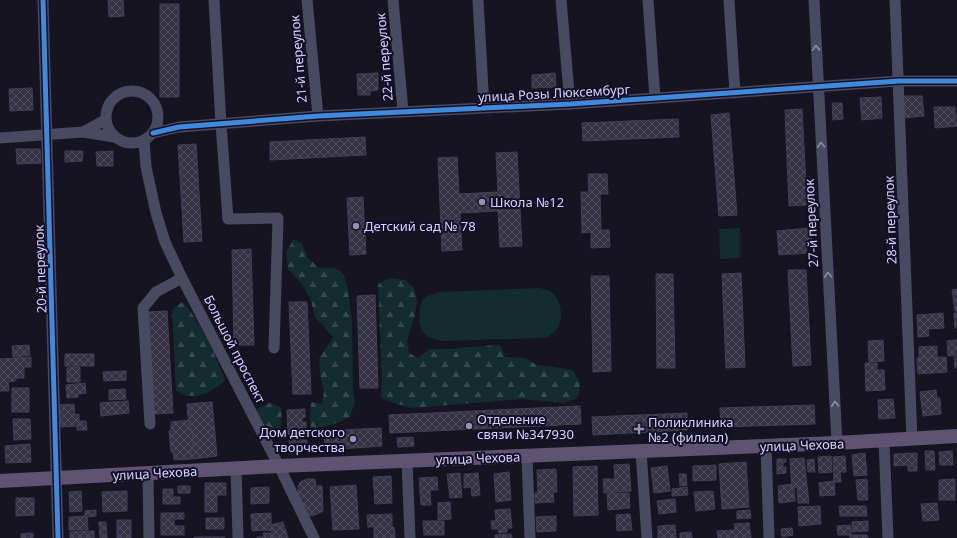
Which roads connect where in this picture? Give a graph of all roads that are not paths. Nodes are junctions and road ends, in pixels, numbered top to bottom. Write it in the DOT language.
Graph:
graph roads {
  1 [pos="43,0"];
  2 [pos="214,0"];
  3 [pos="307,0"];
  4 [pos="393,0"];
  5 [pos="478,0"];
  6 [pos="561,0"];
  7 [pos="648,0"];
  8 [pos="729,0"];
  9 [pos="814,0"];
  10 [pos="895,0"];
  11 [pos="899,81"];
  12 [pos="957,81"];
  13 [pos="818,87"];
  14 [pos="735,93"];
  15 [pos="656,98"];
  16 [pos="570,104"];
  17 [pos="484,107"];
  18 [pos="403,112"];
  19 [pos="158,114"];
  20 [pos="318,116"];
  21 [pos="105,120"];
  22 [pos="221,124"];
  23 [pos="179,127"];
  24 [pos="82,132"];
  25 [pos="153,133"];
  26 [pos="47,136"];
  27 [pos="114,137"];
  28 [pos="0,138"];
  29 [pos="144,141"];
  30 [pos="132,144"];
  31 [pos="146,167"];
  32 [pos="182,278"];
  33 [pos="274,348"];
  34 [pos="150,424"];
  35 [pos="957,436"];
  36 [pos="912,439"];
  37 [pos="884,441"];
  38 [pos="837,443"];
  39 [pos="766,446"];
  40 [pos="641,451"];
  41 [pos="527,456"];
  42 [pos="407,460"];
  43 [pos="280,466"];
  44 [pos="236,468"];
  45 [pos="148,473"];
  46 [pos="56,478"];
  47 [pos="0,481"];
  48 [pos="58,538"];
  49 [pos="149,538"];
  50 [pos="238,538"];
  51 [pos="314,538"];
  52 [pos="410,538"];
  53 [pos="530,538"];
  54 [pos="647,538"];
  55 [pos="769,538"];
  56 [pos="888,538"];
  1 -- 26 [label="street, 20-й переулок"];
  2 -- 22 [label="street"];
  3 -- 20 [label="street, 21-й переулок"];
  4 -- 18 [label="street, 22-й переулок"];
  5 -- 17 [label="street"];
  6 -- 16 [label="street"];
  7 -- 15 [label="street"];
  8 -- 14 [label="street"];
  13 -- 9 [label="street, 27-й переулок, one-way"];
  10 -- 11 [label="street, 28-й переулок"];
  11 -- 12 [label="street, улица Розы Люксембург"];
  11 -- 13 [label="street, улица Розы Люксембург"];
  11 -- 36 [label="street, 28-й переулок"];
  13 -- 14 [label="street, улица Розы Люксембург"];
  38 -- 13 [label="street, 27-й переулок, one-way"];
  14 -- 15 [label="street, улица Розы Люксембург"];
  15 -- 16 [label="street, улица Розы Люксембург"];
  16 -- 17 [label="street, улица Розы Люксембург"];
  17 -- 18 [label="street, улица Розы Люксембург"];
  18 -- 20 [label="street, улица Розы Люксембург"];
  19 -- 21 [label="street"];
  19 -- 23 [label="street"];
  19 -- 25 [label="street"];
  20 -- 22 [label="street, улица Розы Люксембург"];
  21 -- 24 [label="street"];
  21 -- 27 [label="street"];
  22 -- 23 [label="street, улица Розы Люксембург"];
  22 -- 33 [label="street"];
  23 -- 25 [label="street, улица Розы Люксембург"];
  24 -- 26 [label="street"];
  24 -- 27 [label="street"];
  25 -- 29 [label="street, улица Розы Люксембург"];
  26 -- 28 [label="street"];
  26 -- 46 [label="street, 20-й переулок"];
  27 -- 30 [label="street"];
  29 -- 30 [label="street, улица Розы Люксембург"];
  29 -- 31 [label="street, Большой проспект"];
  30 -- 31 [label="street, Большой проспект"];
  31 -- 32 [label="street, Большой проспект"];
  32 -- 34 [label="street"];
  32 -- 43 [label="street, Большой проспект"];
  35 -- 36 [label="main road, улица Чехова"];
  36 -- 37 [label="main road, улица Чехова"];
  37 -- 38 [label="main road, улица Чехова"];
  37 -- 56 [label="street"];
  38 -- 39 [label="main road, улица Чехова"];
  39 -- 40 [label="main road, улица Чехова"];
  39 -- 55 [label="street"];
  40 -- 41 [label="main road, улица Чехова"];
  40 -- 54 [label="street"];
  41 -- 42 [label="main road, улица Чехова"];
  41 -- 53 [label="street"];
  42 -- 43 [label="main road, улица Чехова"];
  42 -- 52 [label="street"];
  43 -- 44 [label="main road, улица Чехова"];
  43 -- 51 [label="street, Большой проспект"];
  44 -- 45 [label="main road, улица Чехова"];
  44 -- 50 [label="street"];
  45 -- 46 [label="main road, улица Чехова"];
  45 -- 49 [label="street"];
  46 -- 47 [label="main road, улица Чехова"];
  46 -- 48 [label="street, 20-й переулок"];
}
